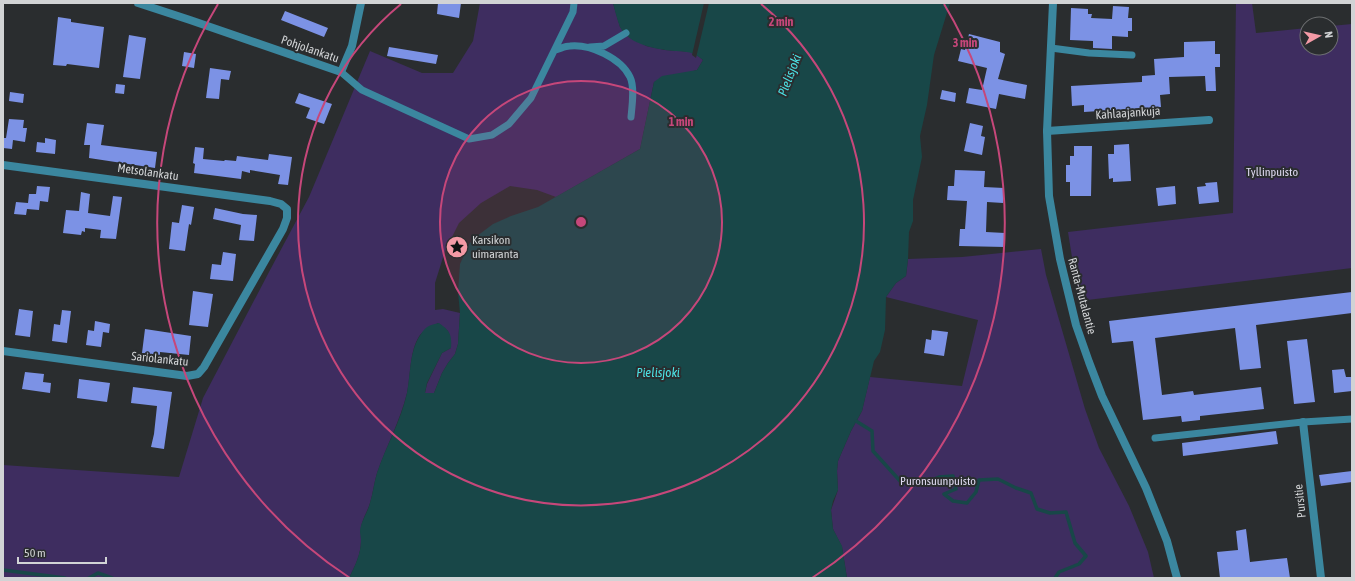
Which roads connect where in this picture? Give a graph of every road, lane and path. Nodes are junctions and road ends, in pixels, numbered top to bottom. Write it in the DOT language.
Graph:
graph roads {
  1 [pos="138,3"];
  2 [pos="361,3"];
  3 [pos="574,3"];
  4 [pos="1053,3"];
  5 [pos="626,33"];
  6 [pos="588,47"];
  7 [pos="1051,48"];
  8 [pos="555,50"];
  9 [pos="1132,54"];
  10 [pos="341,72"];
  11 [pos="631,117"];
  12 [pos="1209,120"];
  13 [pos="1047,131"];
  14 [pos="3,165"];
  15 [pos="287,209"];
  16 [pos="3,351"];
  17 [pos="1352,419"];
  18 [pos="1303,422"];
  19 [pos="1155,438"];
  20 [pos="1177,578"];
  21 [pos="1321,578"];
  1 -- 10 [label="street, Pohjolankatu"];
  2 -- 10 [label="street"];
  3 -- 8 [label="lane, Pohjolankatu"];
  4 -- 7 [label="street, Ranta-Mutalantie"];
  5 -- 6 [label="lane"];
  6 -- 8 [label="lane"];
  6 -- 11 [label="lane"];
  7 -- 9 [label="lane"];
  7 -- 13 [label="street, Ranta-Mutalantie"];
  8 -- 10 [label="lane, Pohjolankatu"];
  12 -- 13 [label="street, Kahlaajankuja"];
  13 -- 20 [label="street, Ranta-Mutalantie"];
  14 -- 15 [label="street, Metsolankatu"];
  15 -- 16 [label="street, Sariolankatu"];
  17 -- 18 [label="lane"];
  18 -- 19 [label="lane"];
  18 -- 21 [label="street, Pursitie"];
}
